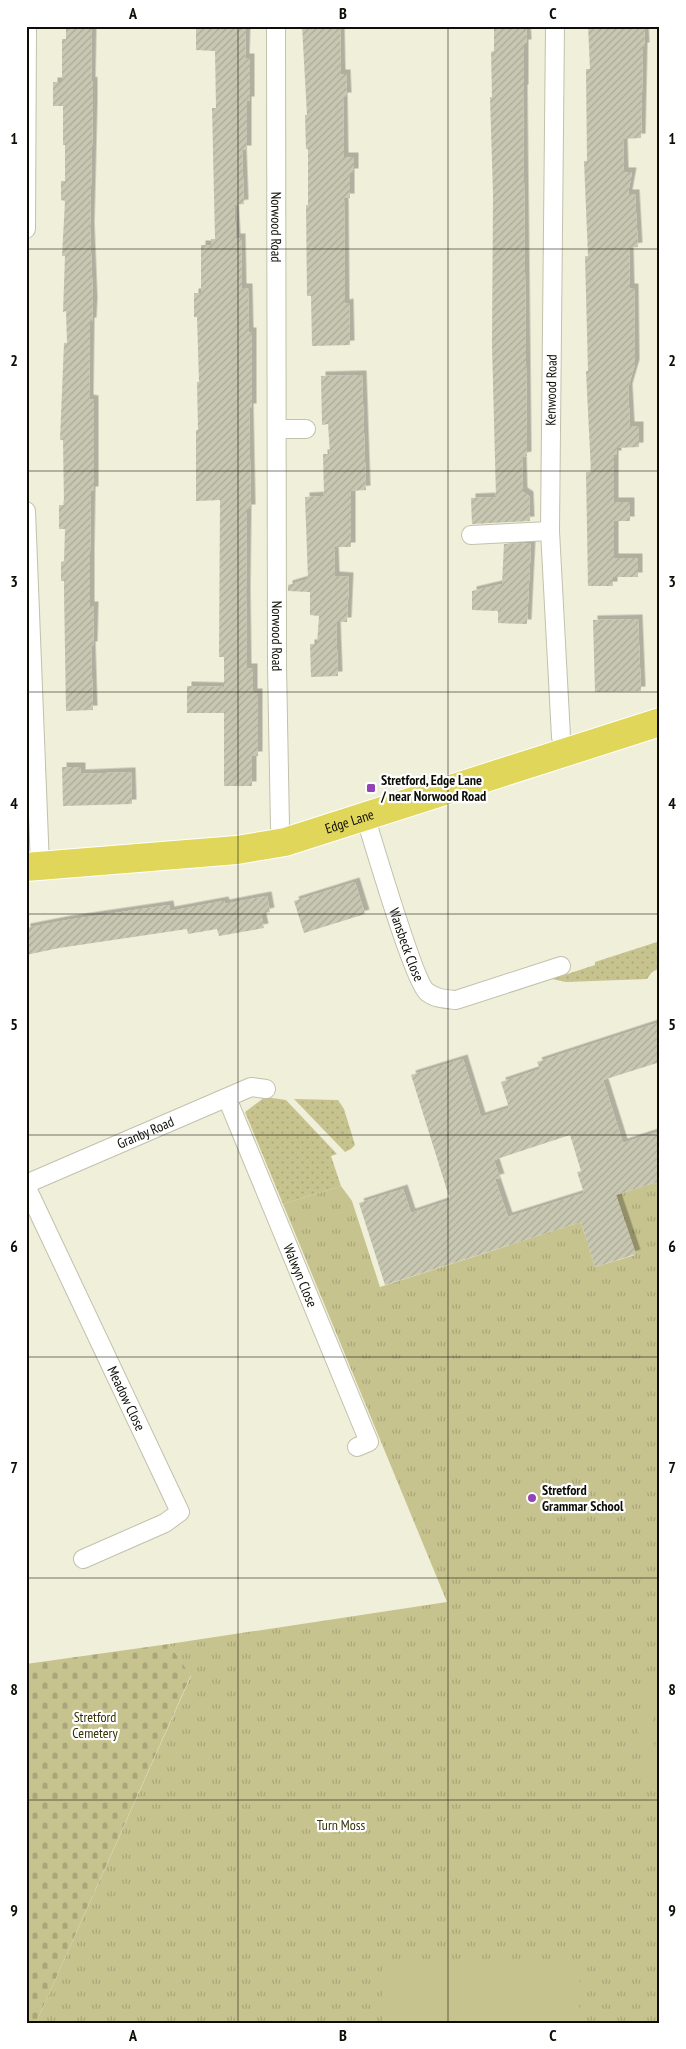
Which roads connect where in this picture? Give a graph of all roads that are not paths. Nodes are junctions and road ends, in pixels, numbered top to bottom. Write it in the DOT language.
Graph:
graph roads {
  1 [pos="27,26"];
  2 [pos="276,26"];
  3 [pos="555,26"];
  4 [pos="26,229"];
  5 [pos="278,429"];
  6 [pos="306,429"];
  7 [pos="26,510"];
  8 [pos="550,531"];
  9 [pos="471,535"];
  10 [pos="660,722"];
  11 [pos="566,752"];
  12 [pos="365,816"];
  13 [pos="285,842"];
  14 [pos="33,866"];
  15 [pos="561,966"];
  16 [pos="266,1089"];
  17 [pos="227,1098"];
  18 [pos="26,1185"];
  19 [pos="357,1447"];
  20 [pos="83,1559"];
  1 -- 4 [label="street"];
  2 -- 5 [label="street, Norwood Road"];
  3 -- 8 [label="street, Kenwood Road"];
  5 -- 6 [label="street"];
  5 -- 13 [label="street, Norwood Road"];
  7 -- 14 [label="street"];
  8 -- 9 [label="street"];
  8 -- 11 [label="street, Kenwood Road"];
  10 -- 11 [label="highway, Edge Lane"];
  11 -- 12 [label="highway, Edge Lane"];
  12 -- 13 [label="highway, Edge Lane"];
  12 -- 15 [label="street, Wansbeck Close"];
  13 -- 14 [label="highway, Edge Lane"];
  16 -- 17 [label="street, Granby Road"];
  17 -- 18 [label="street, Granby Road"];
  17 -- 19 [label="street, Walwyn Close"];
  18 -- 20 [label="street, Meadow Close"];
}
